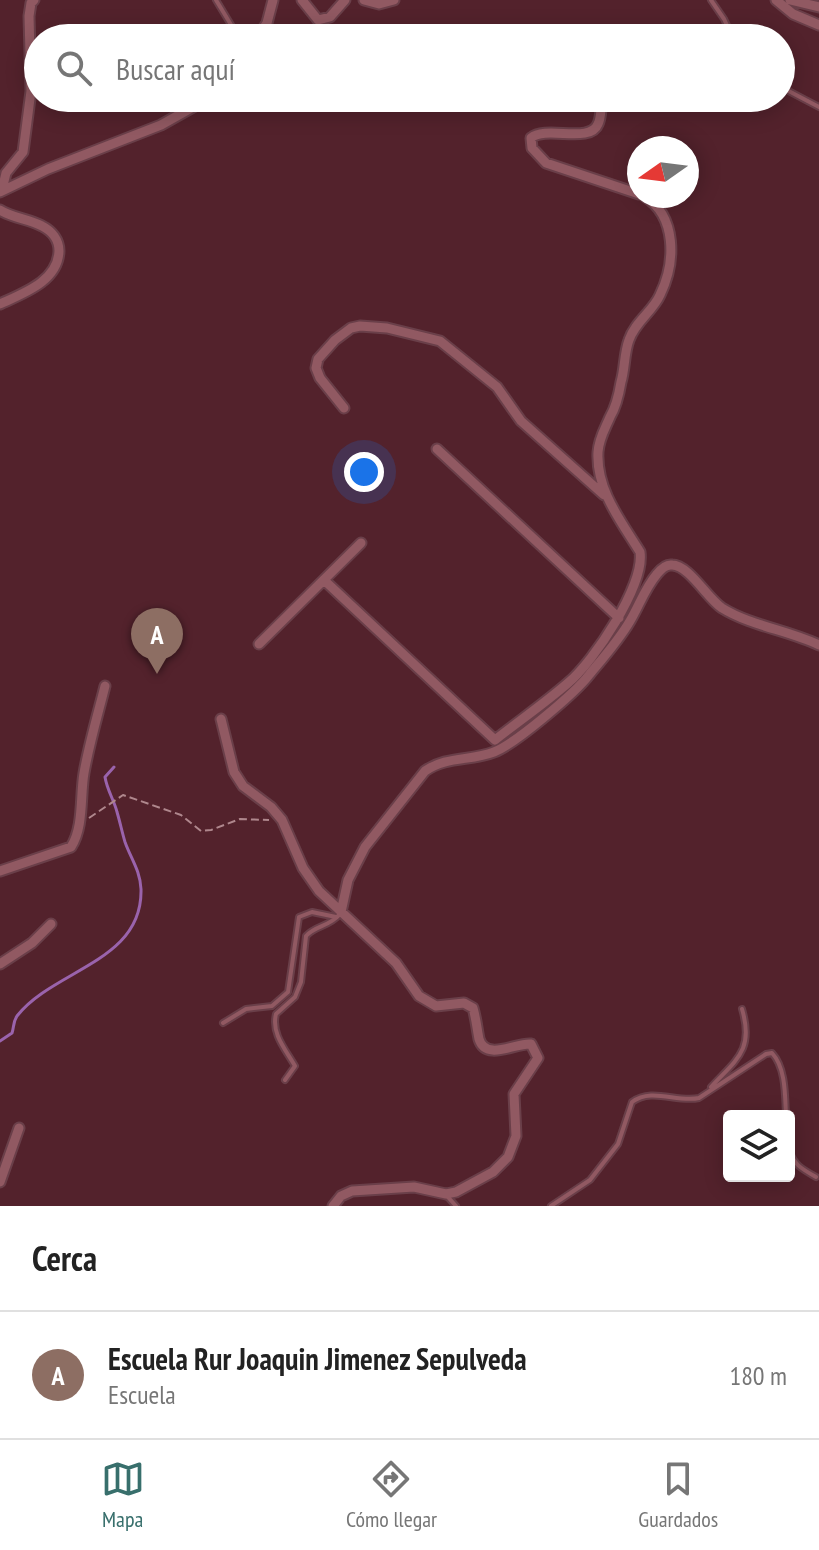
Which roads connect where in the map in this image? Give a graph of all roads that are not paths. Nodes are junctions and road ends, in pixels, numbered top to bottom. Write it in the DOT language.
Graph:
graph roads {
  1 [pos="34,0"];
  2 [pos="216,0"];
  3 [pos="273,0"];
  4 [pos="302,0"];
  5 [pos="345,0"];
  6 [pos="364,0"];
  7 [pos="394,0"];
  8 [pos="711,0"];
  9 [pos="776,0"];
  10 [pos="790,0"];
  11 [pos="819,7"];
  12 [pos="29,24"];
  13 [pos="231,24"];
  14 [pos="266,24"];
  15 [pos="726,24"];
  16 [pos="819,25"];
  17 [pos="795,94"];
  18 [pos="819,107"];
  19 [pos="28,112"];
  20 [pos="184,112"];
  21 [pos="600,112"];
  22 [pos="627,190"];
  23 [pos="1,191"];
  24 [pos="661,208"];
  25 [pos="0,210"];
  26 [pos="0,304"];
  27 [pos="344,408"];
  28 [pos="437,449"];
  29 [pos="605,495"];
  30 [pos="361,543"];
  31 [pos="325,581"];
  32 [pos="619,618"];
  33 [pos="259,644"];
  34 [pos="819,645"];
  35 [pos="105,686"];
  36 [pos="221,719"];
  37 [pos="495,740"];
  38 [pos="504,748"];
  39 [pos="0,871"];
  40 [pos="339,915"];
  41 [pos="51,924"];
  42 [pos="0,964"];
  43 [pos="742,1009"];
  44 [pos="223,1023"];
  45 [pos="285,1080"];
  46 [pos="706,1092"];
  47 [pos="786,1110"];
  48 [pos="19,1128"];
  49 [pos="795,1163"];
  50 [pos="816,1177"];
  51 [pos="0,1182"];
  52 [pos="446,1194"];
  53 [pos="333,1206"];
  54 [pos="456,1206"];
  55 [pos="551,1206"];
  1 -- 12 [label="street"];
  2 -- 13 [label="lane"];
  3 -- 14 [label="street"];
  4 -- 5 [label="street"];
  6 -- 7 [label="street"];
  8 -- 15 [label="lane"];
  9 -- 16 [label="street"];
  10 -- 11 [label="street"];
  17 -- 18 [label="lane"];
  19 -- 23 [label="street"];
  20 -- 23 [label="street"];
  21 -- 22 [label="street"];
  24 -- 29 [label="street"];
  25 -- 26 [label="street"];
  27 -- 29 [label="street"];
  28 -- 32 [label="street"];
  29 -- 32 [label="street"];
  30 -- 31 [label="street"];
  31 -- 33 [label="street"];
  31 -- 37 [label="street"];
  32 -- 37 [label="street"];
  34 -- 38 [label="street"];
  35 -- 39 [label="street"];
  36 -- 40 [label="street"];
  37 -- 38 [label="street"];
  38 -- 40 [label="street"];
  40 -- 44 [label="lane"];
  40 -- 45 [label="lane"];
  40 -- 52 [label="street"];
  41 -- 42 [label="street"];
  43 -- 46 [label="lane"];
  46 -- 47 [label="lane"];
  46 -- 55 [label="lane"];
  48 -- 51 [label="street"];
  49 -- 50 [label="lane"];
  52 -- 53 [label="street"];
  52 -- 54 [label="lane"];
}
